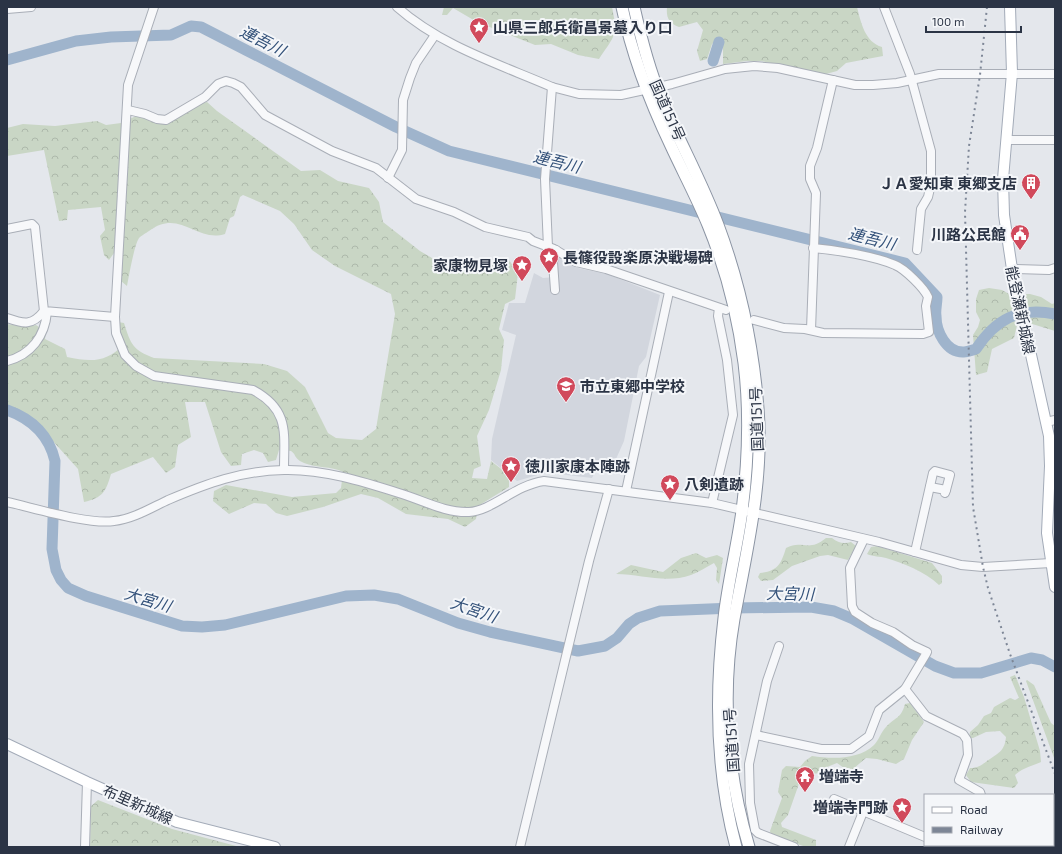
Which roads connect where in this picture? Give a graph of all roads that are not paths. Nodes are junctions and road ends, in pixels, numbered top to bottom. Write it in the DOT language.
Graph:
graph roads {
  1 [pos="31,7"];
  2 [pos="154,7"];
  3 [pos="397,7"];
  4 [pos="622,7"];
  5 [pos="634,7"];
  6 [pos="884,7"];
  7 [pos="1010,7"];
  8 [pos="7,9"];
  9 [pos="405,10"];
  10 [pos="435,35"];
  11 [pos="1012,73"];
  12 [pos="1055,74"];
  13 [pos="833,80"];
  14 [pos="912,80"];
  15 [pos="552,87"];
  16 [pos="651,89"];
  17 [pos="128,110"];
  18 [pos="1006,140"];
  19 [pos="1055,140"];
  20 [pos="388,178"];
  21 [pos="713,224"];
  22 [pos="7,229"];
  23 [pos="814,247"];
  24 [pos="552,248"];
  25 [pos="917,250"];
  26 [pos="1055,268"];
  27 [pos="1012,269"];
  28 [pos="555,290"];
  29 [pos="669,292"];
  30 [pos="46,311"];
  31 [pos="115,317"];
  32 [pos="7,318"];
  33 [pos="754,320"];
  34 [pos="811,330"];
  35 [pos="7,360"];
  36 [pos="1050,421"];
  37 [pos="1052,465"];
  38 [pos="284,470"];
  39 [pos="930,487"];
  40 [pos="609,489"];
  41 [pos="626,491"];
  42 [pos="7,502"];
  43 [pos="712,503"];
  44 [pos="742,511"];
  45 [pos="754,514"];
  46 [pos="864,539"];
  47 [pos="915,552"];
  48 [pos="1051,564"];
  49 [pos="1055,587"];
  50 [pos="729,619"];
  51 [pos="779,646"];
  52 [pos="905,689"];
  53 [pos="756,735"];
  54 [pos="7,744"];
  55 [pos="87,782"];
  56 [pos="981,794"];
  57 [pos="834,799"];
  58 [pos="863,812"];
  59 [pos="924,837"];
  60 [pos="85,847"];
  61 [pos="275,847"];
  62 [pos="520,847"];
  63 [pos="736,847"];
  64 [pos="749,847"];
  65 [pos="794,847"];
  66 [pos="849,847"];
  1 -- 8 [label="street"];
  2 -- 17 [label="street"];
  3 -- 9 [label="street"];
  4 -- 16 [label="highway, 国道151号"];
  5 -- 16 [label="highway, 国道151号"];
  6 -- 14 [label="street"];
  7 -- 11 [label="main road, 能登瀬新城線"];
  9 -- 10 [label="street"];
  10 -- 15 [label="street"];
  10 -- 20 [label="street"];
  11 -- 12 [label="street"];
  11 -- 14 [label="street"];
  11 -- 18 [label="main road, 能登瀬新城線"];
  13 -- 14 [label="street"];
  13 -- 16 [label="street"];
  13 -- 23 [label="street"];
  14 -- 25 [label="street"];
  15 -- 16 [label="street"];
  15 -- 24 [label="street"];
  16 -- 21 [label="highway, 国道151号"];
  16 -- 21 [label="highway, 国道151号"];
  17 -- 20 [label="street"];
  17 -- 31 [label="street"];
  18 -- 19 [label="street"];
  18 -- 27 [label="main road, 能登瀬新城線"];
  20 -- 24 [label="street"];
  21 -- 44 [label="highway, 国道151号"];
  21 -- 45 [label="highway, 国道151号"];
  22 -- 30 [label="street"];
  23 -- 34 [label="street"];
  23 -- 34 [label="street"];
  24 -- 28 [label="street"];
  24 -- 29 [label="street"];
  26 -- 27 [label="street"];
  27 -- 36 [label="main road, 能登瀬新城線"];
  29 -- 41 [label="street"];
  29 -- 43 [label="street"];
  30 -- 31 [label="street"];
  30 -- 32 [label="street"];
  30 -- 35 [label="street"];
  31 -- 38 [label="street"];
  33 -- 34 [label="street"];
  36 -- 37 [label="main road, 能登瀬新城線"];
  37 -- 48 [label="main road, 能登瀬新城線"];
  38 -- 40 [label="street"];
  38 -- 42 [label="street"];
  39 -- 39 [label="street"];
  39 -- 47 [label="street"];
  40 -- 41 [label="street"];
  40 -- 62 [label="street"];
  41 -- 43 [label="street"];
  43 -- 44 [label="street"];
  44 -- 45 [label="street"];
  44 -- 50 [label="highway, 国道151号"];
  45 -- 46 [label="street"];
  45 -- 50 [label="highway, 国道151号"];
  46 -- 47 [label="street"];
  46 -- 52 [label="street"];
  47 -- 48 [label="street"];
  48 -- 49 [label="main road, 能登瀬新城線"];
  50 -- 63 [label="highway, 国道151号"];
  50 -- 64 [label="highway, 国道151号"];
  51 -- 53 [label="street"];
  52 -- 53 [label="street"];
  52 -- 56 [label="street"];
  53 -- 65 [label="street"];
  54 -- 55 [label="main road, 布里新城線"];
  55 -- 60 [label="street"];
  55 -- 61 [label="main road, 布里新城線"];
  57 -- 58 [label="street"];
  58 -- 59 [label="street"];
  58 -- 66 [label="street"];
}
